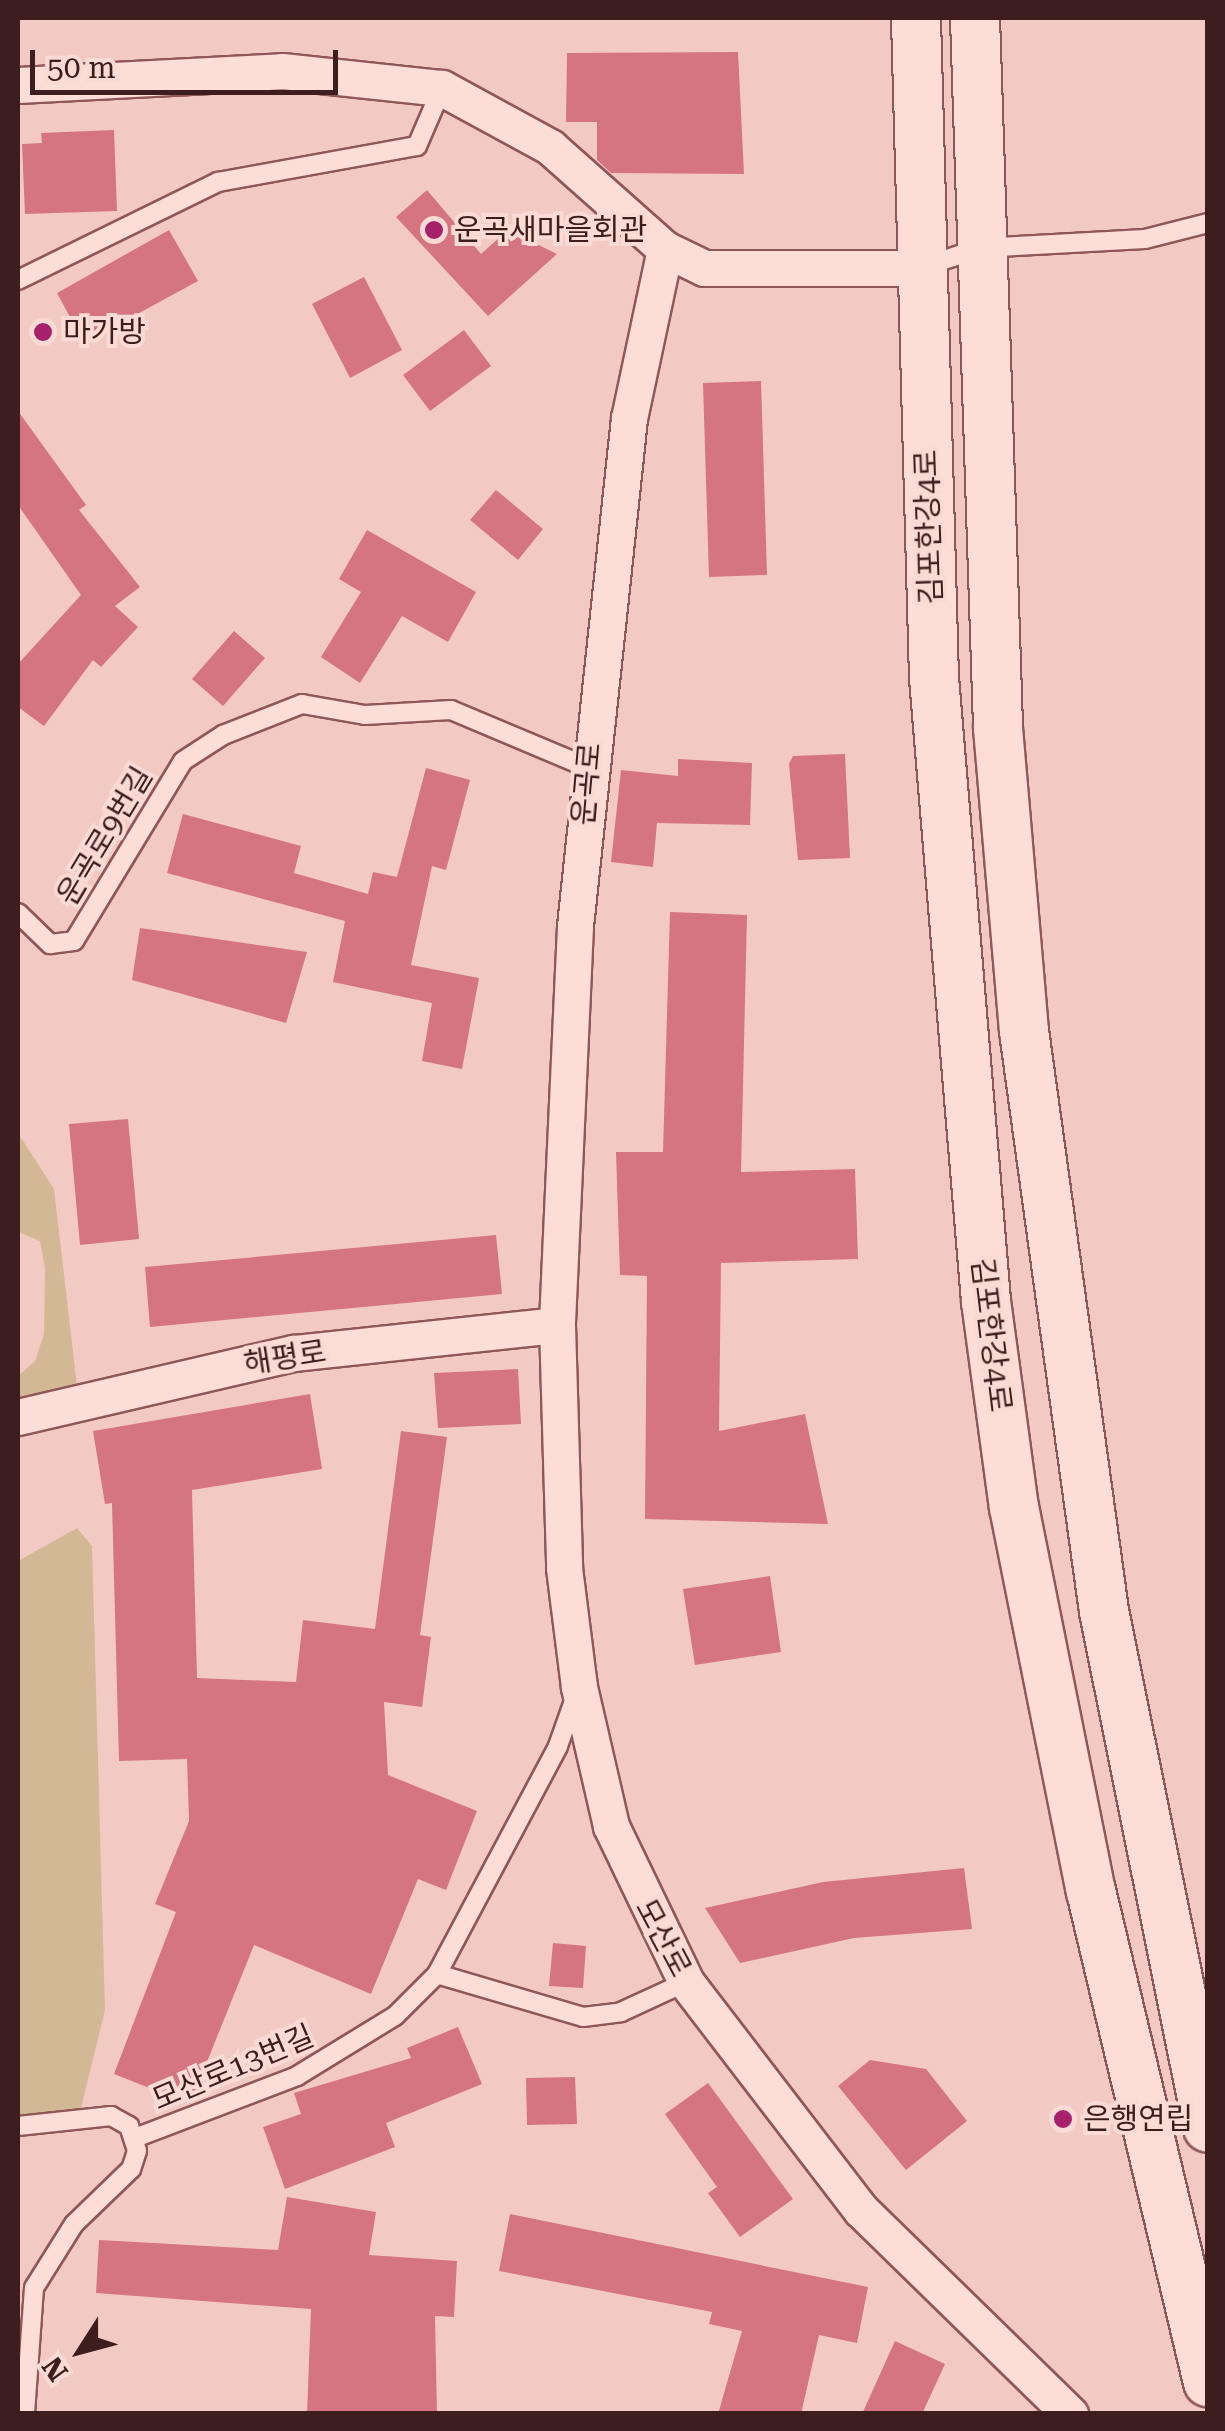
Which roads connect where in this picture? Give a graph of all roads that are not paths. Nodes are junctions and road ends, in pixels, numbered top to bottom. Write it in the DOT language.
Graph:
graph roads {
  1 [pos="916,18"];
  2 [pos="976,18"];
  3 [pos="18,85"];
  4 [pos="442,88"];
  5 [pos="1208,223"];
  6 [pos="980,248"];
  7 [pos="664,249"];
  8 [pos="920,268"];
  9 [pos="18,280"];
  10 [pos="589,768"];
  11 [pos="18,913"];
  12 [pos="557,1325"];
  13 [pos="18,1416"];
  14 [pos="579,1687"];
  15 [pos="436,1974"];
  16 [pos="686,1982"];
  17 [pos="18,2126"];
  18 [pos="1208,2128"];
  19 [pos="135,2138"];
  20 [pos="1208,2382"];
  21 [pos="25,2414"];
  22 [pos="1070,2414"];
  1 -- 8 [label="street, 김포한강4로"];
  2 -- 6 [label="street, 김포한강4로"];
  3 -- 4 [label="street"];
  4 -- 7 [label="street"];
  4 -- 9 [label="lane"];
  5 -- 6 [label="lane"];
  6 -- 8 [label="lane"];
  6 -- 18 [label="street, 김포한강4로"];
  7 -- 8 [label="street"];
  7 -- 10 [label="street, 운곡로"];
  8 -- 20 [label="street, 김포한강4로"];
  10 -- 11 [label="lane, 운곡로9번길"];
  10 -- 12 [label="street, 운곡로"];
  12 -- 13 [label="street, 해평로"];
  12 -- 14 [label="street, 모산로"];
  14 -- 15 [label="lane, 모산로13번길"];
  14 -- 16 [label="street, 모산로"];
  15 -- 16 [label="lane"];
  15 -- 19 [label="lane, 모산로13번길"];
  16 -- 22 [label="street, 모산로"];
  17 -- 19 [label="lane"];
  19 -- 21 [label="lane, 모산로13번길"];
}
